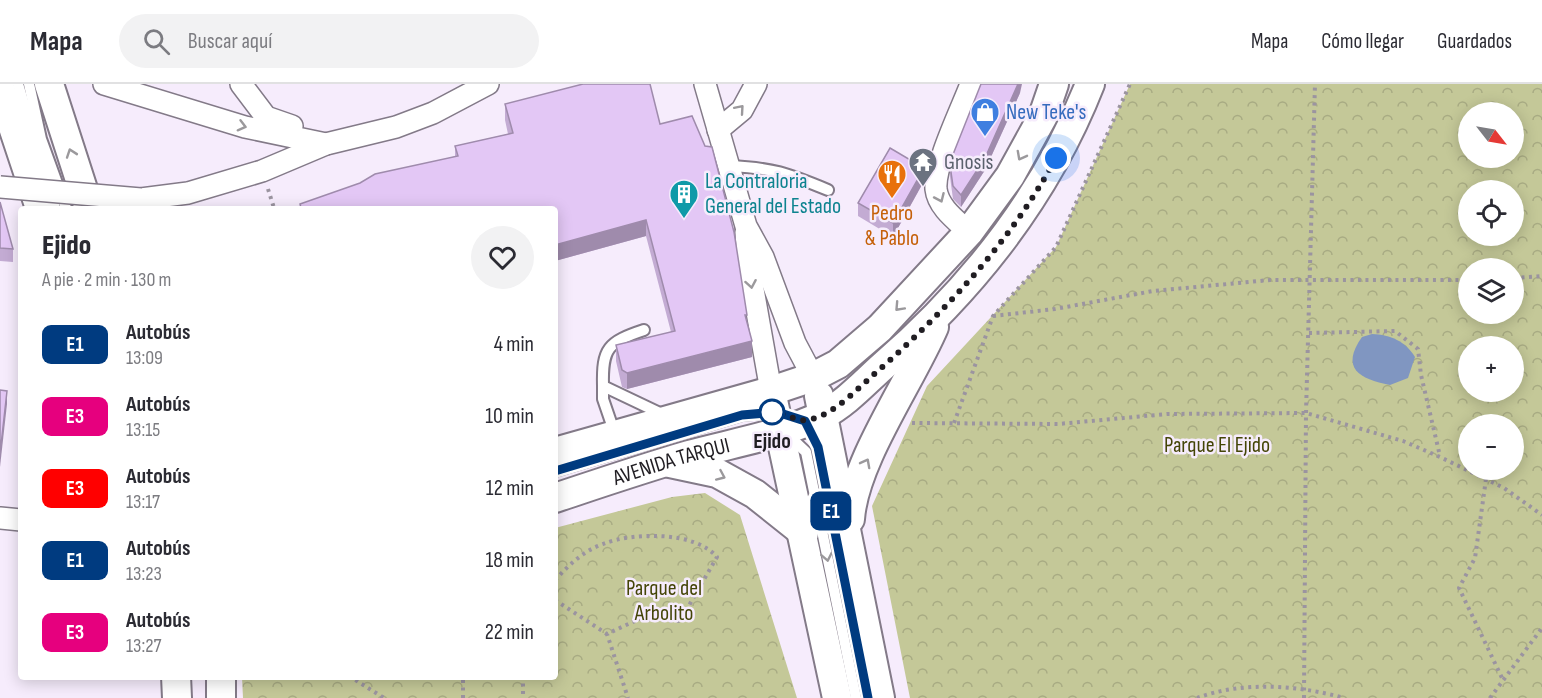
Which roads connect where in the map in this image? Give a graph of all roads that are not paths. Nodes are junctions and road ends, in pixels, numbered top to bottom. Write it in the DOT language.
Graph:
graph roads {
  1 [pos="18,84"];
  2 [pos="104,84"];
  3 [pos="241,84"];
  4 [pos="488,84"];
  5 [pos="705,84"];
  6 [pos="756,84"];
  7 [pos="971,84"];
  8 [pos="1054,84"];
  9 [pos="1090,84"];
  10 [pos="47,86"];
  11 [pos="0,88"];
  12 [pos="718,130"];
  13 [pos="326,144"];
  14 [pos="729,166"];
  15 [pos="0,187"];
  16 [pos="828,190"];
  17 [pos="39,206"];
  18 [pos="54,206"];
  19 [pos="65,206"];
  20 [pos="89,206"];
  21 [pos="746,226"];
  22 [pos="969,231"];
  23 [pos="940,314"];
  24 [pos="644,330"];
  25 [pos="813,377"];
  26 [pos="603,387"];
  27 [pos="672,419"];
  28 [pos="798,421"];
  29 [pos="750,426"];
  30 [pos="729,433"];
  31 [pos="615,435"];
  32 [pos="558,451"];
  33 [pos="664,462"];
  34 [pos="558,470"];
  35 [pos="558,485"];
  36 [pos="558,497"];
  37 [pos="0,518"];
  38 [pos="18,520"];
  39 [pos="804,533"];
  40 [pos="848,539"];
  41 [pos="176,680"];
  42 [pos="221,680"];
  43 [pos="177,698"];
  44 [pos="221,698"];
  45 [pos="837,698"];
  46 [pos="856,698"];
  47 [pos="868,698"];
  48 [pos="880,698"];
  1 -- 18 [label="lane"];
  2 -- 13 [label="street, one-way"];
  3 -- 13 [label="street"];
  4 -- 13 [label="street"];
  5 -- 12 [label="street"];
  12 -- 6 [label="street, one-way"];
  7 -- 22 [label="street, one-way"];
  8 -- 22 [label="main road, AVENIDA TARQUI, one-way"];
  9 -- 23 [label="main road, AVENIDA TARQUI"];
  10 -- 19 [label="lane"];
  20 -- 10 [label="main road, one-way"];
  11 -- 17 [label="main road"];
  12 -- 14 [label="street"];
  13 -- 15 [label="street, bridge"];
  14 -- 16 [label="lane"];
  14 -- 21 [label="street"];
  21 -- 25 [label="street"];
  21 -- 28 [label="street, one-way"];
  22 -- 25 [label="main road, AVENIDA TARQUI, one-way"];
  23 -- 28 [label="main road, AVENIDA TARQUI"];
  40 -- 23 [label="main road, one-way"];
  24 -- 26 [label="lane"];
  25 -- 28 [label="main road"];
  25 -- 28 [label="main road, AVENIDA TARQUI"];
  26 -- 27 [label="lane"];
  26 -- 31 [label="lane"];
  27 -- 28 [label="main road, AVENIDA TARQUI"];
  27 -- 31 [label="main road, AVENIDA TARQUI"];
  28 -- 29 [label="lane"];
  28 -- 33 [label="main road, AVENIDA TARQUI"];
  28 -- 34 [label="lane"];
  28 -- 39 [label="main road"];
  28 -- 40 [label="main road"];
  28 -- 46 [label="lane, one-way"];
  28 -- 47 [label="lane"];
  30 -- 35 [label="lane"];
  31 -- 32 [label="main road, AVENIDA TARQUI"];
  33 -- 36 [label="main road, AVENIDA TARQUI"];
  33 -- 39 [label="main road, one-way"];
  37 -- 38 [label="street"];
  39 -- 45 [label="main road"];
  40 -- 48 [label="main road"];
  41 -- 43 [label="main road"];
  42 -- 44 [label="main road"];
}
